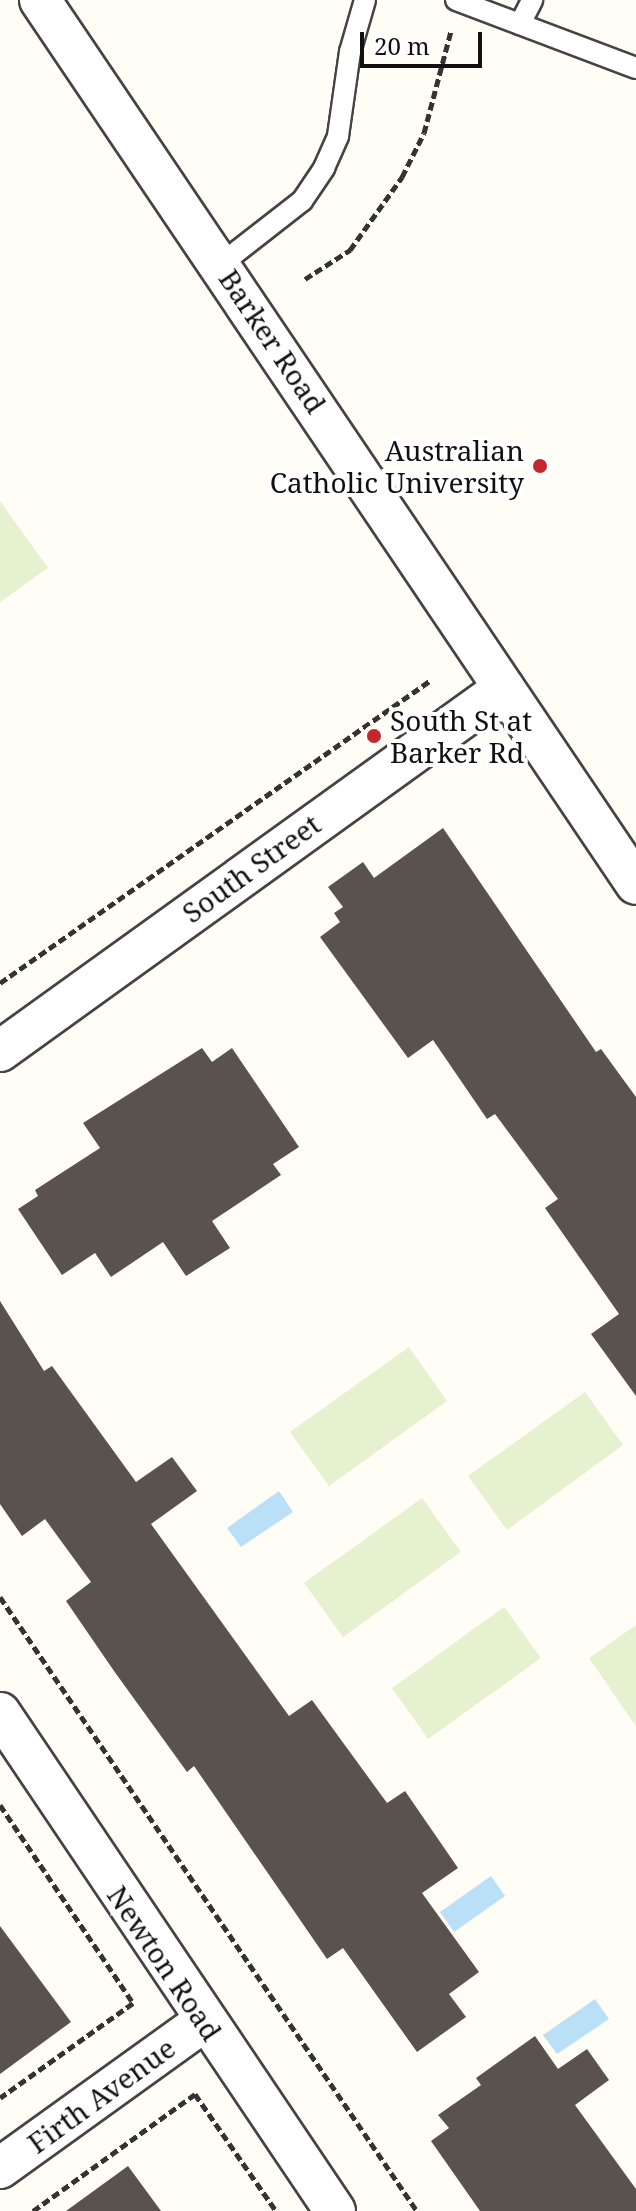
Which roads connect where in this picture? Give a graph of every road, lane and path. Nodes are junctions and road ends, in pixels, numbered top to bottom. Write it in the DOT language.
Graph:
graph roads {
  1 [pos="40,0"];
  2 [pos="365,0"];
  3 [pos="532,0"];
  4 [pos="458,1"];
  5 [pos="520,24"];
  6 [pos="636,68"];
  7 [pos="221,264"];
  8 [pos="305,279"];
  9 [pos="431,680"];
  10 [pos="504,688"];
  11 [pos="636,884"];
  12 [pos="0,983"];
  13 [pos="0,1051"];
  14 [pos="0,1597"];
  15 [pos="0,1713"];
  16 [pos="0,1805"];
  17 [pos="203,2022"];
  18 [pos="0,2098"];
  19 [pos="0,2168"];
  20 [pos="33,2211"];
  21 [pos="276,2211"];
  22 [pos="335,2211"];
  23 [pos="417,2211"];
  1 -- 7 [label="street, Barker Road"];
  2 -- 7 [label="lane"];
  3 -- 5 [label="lane"];
  4 -- 5 [label="lane"];
  4 -- 8 [label="path"];
  5 -- 6 [label="lane"];
  7 -- 10 [label="street, Barker Road"];
  9 -- 12 [label="path"];
  10 -- 11 [label="street, Barker Road"];
  10 -- 13 [label="street, South Street"];
  14 -- 23 [label="path"];
  15 -- 17 [label="street, Newton Road"];
  16 -- 18 [label="path"];
  17 -- 19 [label="street, Firth Avenue"];
  17 -- 22 [label="street, Newton Road"];
  20 -- 21 [label="path"];
}
